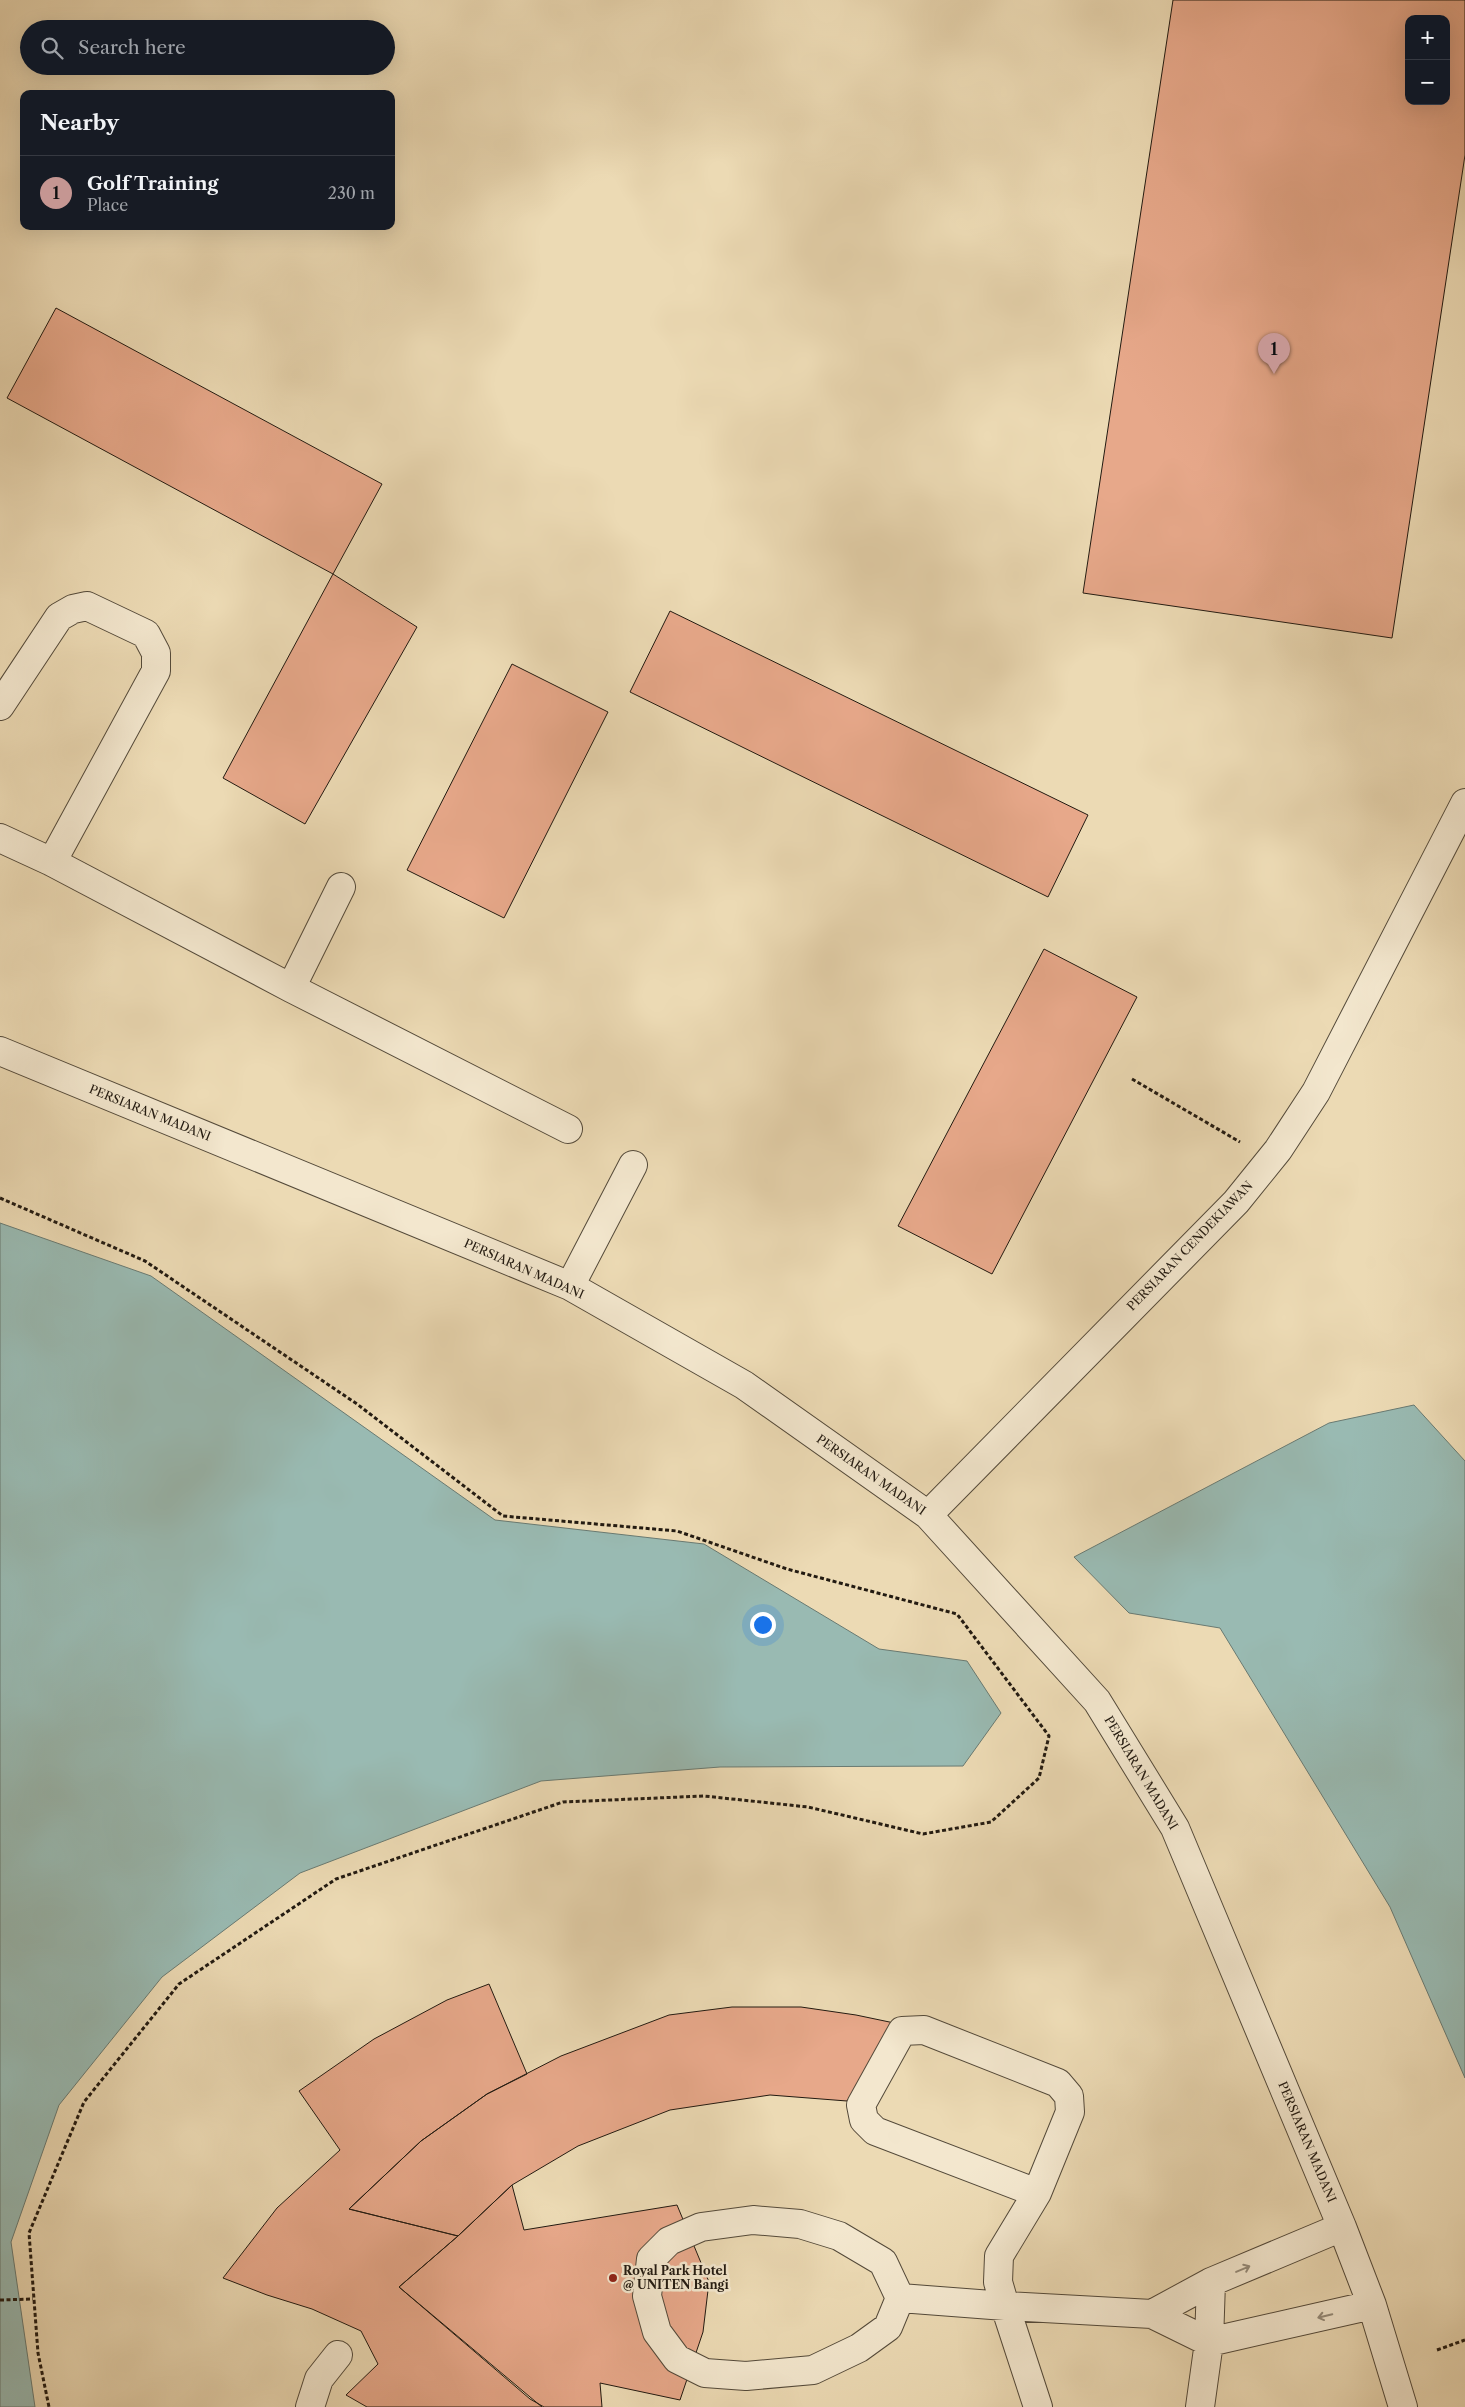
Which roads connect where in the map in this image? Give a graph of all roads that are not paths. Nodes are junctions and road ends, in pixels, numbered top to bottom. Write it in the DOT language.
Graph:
graph roads {
  1 [pos="0,706"];
  2 [pos="1465,803"];
  3 [pos="0,838"];
  4 [pos="52,862"];
  5 [pos="341,887"];
  6 [pos="291,988"];
  7 [pos="0,1051"];
  8 [pos="568,1129"];
  9 [pos="633,1165"];
  10 [pos="570,1286"];
  11 [pos="928,1515"];
  12 [pos="1036,2193"];
  13 [pos="1342,2227"];
  14 [pos="1211,2282"];
  15 [pos="900,2298"];
  16 [pos="1372,2305"];
  17 [pos="1005,2306"];
  18 [pos="1152,2314"];
  19 [pos="1209,2342"];
  20 [pos="338,2355"];
  21 [pos="310,2407"];
  22 [pos="1038,2407"];
  23 [pos="1200,2407"];
  24 [pos="1403,2407"];
  1 -- 4 [label="street"];
  2 -- 11 [label="street, PERSIARAN CENDEKIAWAN"];
  3 -- 4 [label="street"];
  4 -- 6 [label="street"];
  5 -- 6 [label="street"];
  6 -- 8 [label="street"];
  7 -- 10 [label="street, PERSIARAN MADANI"];
  9 -- 10 [label="street"];
  10 -- 11 [label="street, PERSIARAN MADANI"];
  11 -- 13 [label="street, PERSIARAN MADANI"];
  12 -- 12 [label="street"];
  12 -- 17 [label="street"];
  14 -- 13 [label="street, one-way"];
  13 -- 16 [label="street, PERSIARAN MADANI"];
  14 -- 18 [label="street"];
  14 -- 19 [label="street"];
  15 -- 15 [label="street"];
  15 -- 17 [label="street"];
  16 -- 19 [label="street, one-way"];
  16 -- 24 [label="street, PERSIARAN MADANI"];
  17 -- 18 [label="street"];
  17 -- 22 [label="street"];
  18 -- 19 [label="street"];
  19 -- 23 [label="street"];
  20 -- 21 [label="street"];
}
